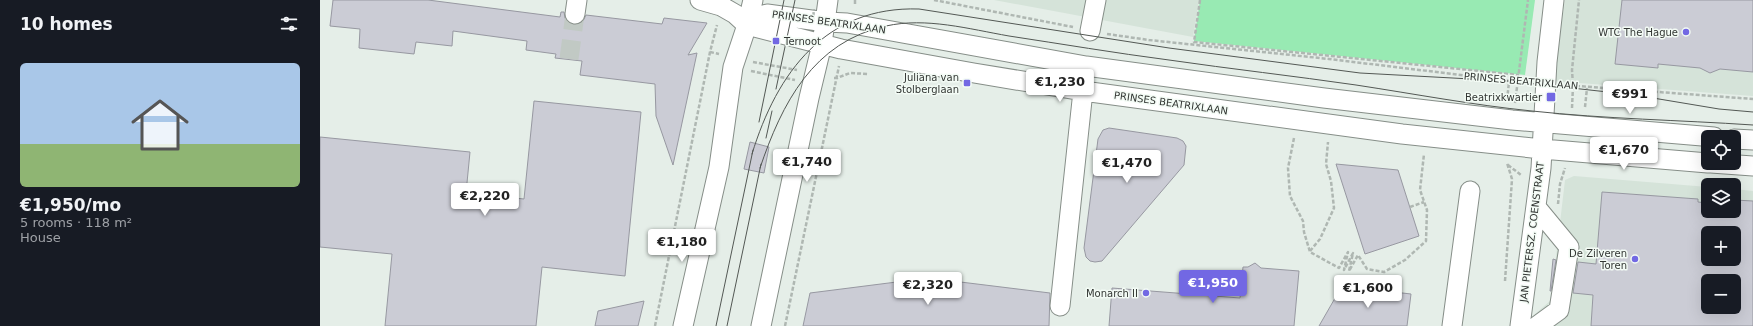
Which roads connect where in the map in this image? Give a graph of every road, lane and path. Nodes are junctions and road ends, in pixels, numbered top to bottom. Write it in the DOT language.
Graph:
graph roads {
  1 [pos="700,0"];
  2 [pos="753,0"];
  3 [pos="934,0"];
  4 [pos="1096,0"];
  5 [pos="1200,0"];
  6 [pos="1528,0"];
  7 [pos="1554,0"];
  8 [pos="1579,0"];
  9 [pos="721,6"];
  10 [pos="823,10"];
  11 [pos="804,19"];
  12 [pos="747,25"];
  13 [pos="1090,31"];
  14 [pos="822,44"];
  15 [pos="710,52"];
  16 [pos="736,59"];
  17 [pos="814,74"];
  18 [pos="1519,75"];
  19 [pos="1518,83"];
  20 [pos="1546,83"];
  21 [pos="1573,86"];
  22 [pos="1083,91"];
  23 [pos="1753,99"];
  24 [pos="1544,123"];
  25 [pos="1701,136"];
  26 [pos="1294,137"];
  27 [pos="1741,139"];
  28 [pos="1753,140"];
  29 [pos="1328,142"];
  30 [pos="1542,149"];
  31 [pos="1424,154"];
  32 [pos="1701,162"];
  33 [pos="1507,164"];
  34 [pos="1741,165"];
  35 [pos="1753,166"];
  36 [pos="1470,192"];
  37 [pos="1424,202"];
  38 [pos="1410,207"];
  39 [pos="1536,207"];
  40 [pos="1310,252"];
  41 [pos="1351,258"];
  42 [pos="1340,265"];
  43 [pos="1345,267"];
  44 [pos="1384,272"];
  45 [pos="1505,289"];
  46 [pos="1382,291"];
  47 [pos="1060,306"];
  48 [pos="655,326"];
  49 [pos="683,326"];
  50 [pos="761,326"];
  51 [pos="784,326"];
  52 [pos="1452,326"];
  53 [pos="1520,326"];
  54 [pos="1537,326"];
  1 -- 9 [label="street"];
  2 -- 12 [label="street"];
  3 -- 13 [label="path, PRINSES BEATRIXLAAN"];
  4 -- 13 [label="street"];
  5 -- 18 [label="path"];
  6 -- 18 [label="path"];
  7 -- 20 [label="street"];
  8 -- 21 [label="path"];
  9 -- 12 [label="street"];
  9 -- 15 [label="path"];
  10 -- 11 [label="path, bridge"];
  10 -- 12 [label="street, PRINSES BEATRIXLAAN"];
  10 -- 14 [label="street"];
  10 -- 24 [label="street, PRINSES BEATRIXLAAN"];
  12 -- 14 [label="street, PRINSES BEATRIXLAAN"];
  12 -- 16 [label="street"];
  13 -- 19 [label="path, PRINSES BEATRIXLAAN"];
  14 -- 17 [label="street"];
  14 -- 22 [label="street, PRINSES BEATRIXLAAN"];
  15 -- 16 [label="path"];
  15 -- 48 [label="path"];
  16 -- 17 [label="path"];
  16 -- 49 [label="street"];
  17 -- 50 [label="street"];
  17 -- 51 [label="path"];
  18 -- 19 [label="path"];
  19 -- 20 [label="path, PRINSES BEATRIXLAAN"];
  20 -- 21 [label="path, PRINSES BEATRIXLAAN"];
  20 -- 24 [label="street"];
  21 -- 23 [label="path, PRINSES BEATRIXLAAN"];
  22 -- 30 [label="street, PRINSES BEATRIXLAAN"];
  22 -- 47 [label="street"];
  24 -- 25 [label="street, PRINSES BEATRIXLAAN"];
  24 -- 30 [label="street"];
  26 -- 40 [label="path"];
  27 -- 28 [label="street"];
  29 -- 40 [label="path"];
  30 -- 32 [label="street, PRINSES BEATRIXLAAN"];
  30 -- 39 [label="street, JAN PIETERSZ. COENSTRAAT"];
  31 -- 37 [label="path"];
  33 -- 45 [label="path, JAN PIETERSZ. COENSTRAAT"];
  34 -- 35 [label="street"];
  36 -- 52 [label="street"];
  37 -- 38 [label="path"];
  37 -- 44 [label="path"];
  39 -- 53 [label="street, JAN PIETERSZ. COENSTRAAT"];
  39 -- 54 [label="street"];
  40 -- 42 [label="path"];
  41 -- 42 [label="path"];
  41 -- 43 [label="path"];
  41 -- 43 [label="path"];
  41 -- 44 [label="path"];
  42 -- 43 [label="path"];
  44 -- 46 [label="path"];
}
